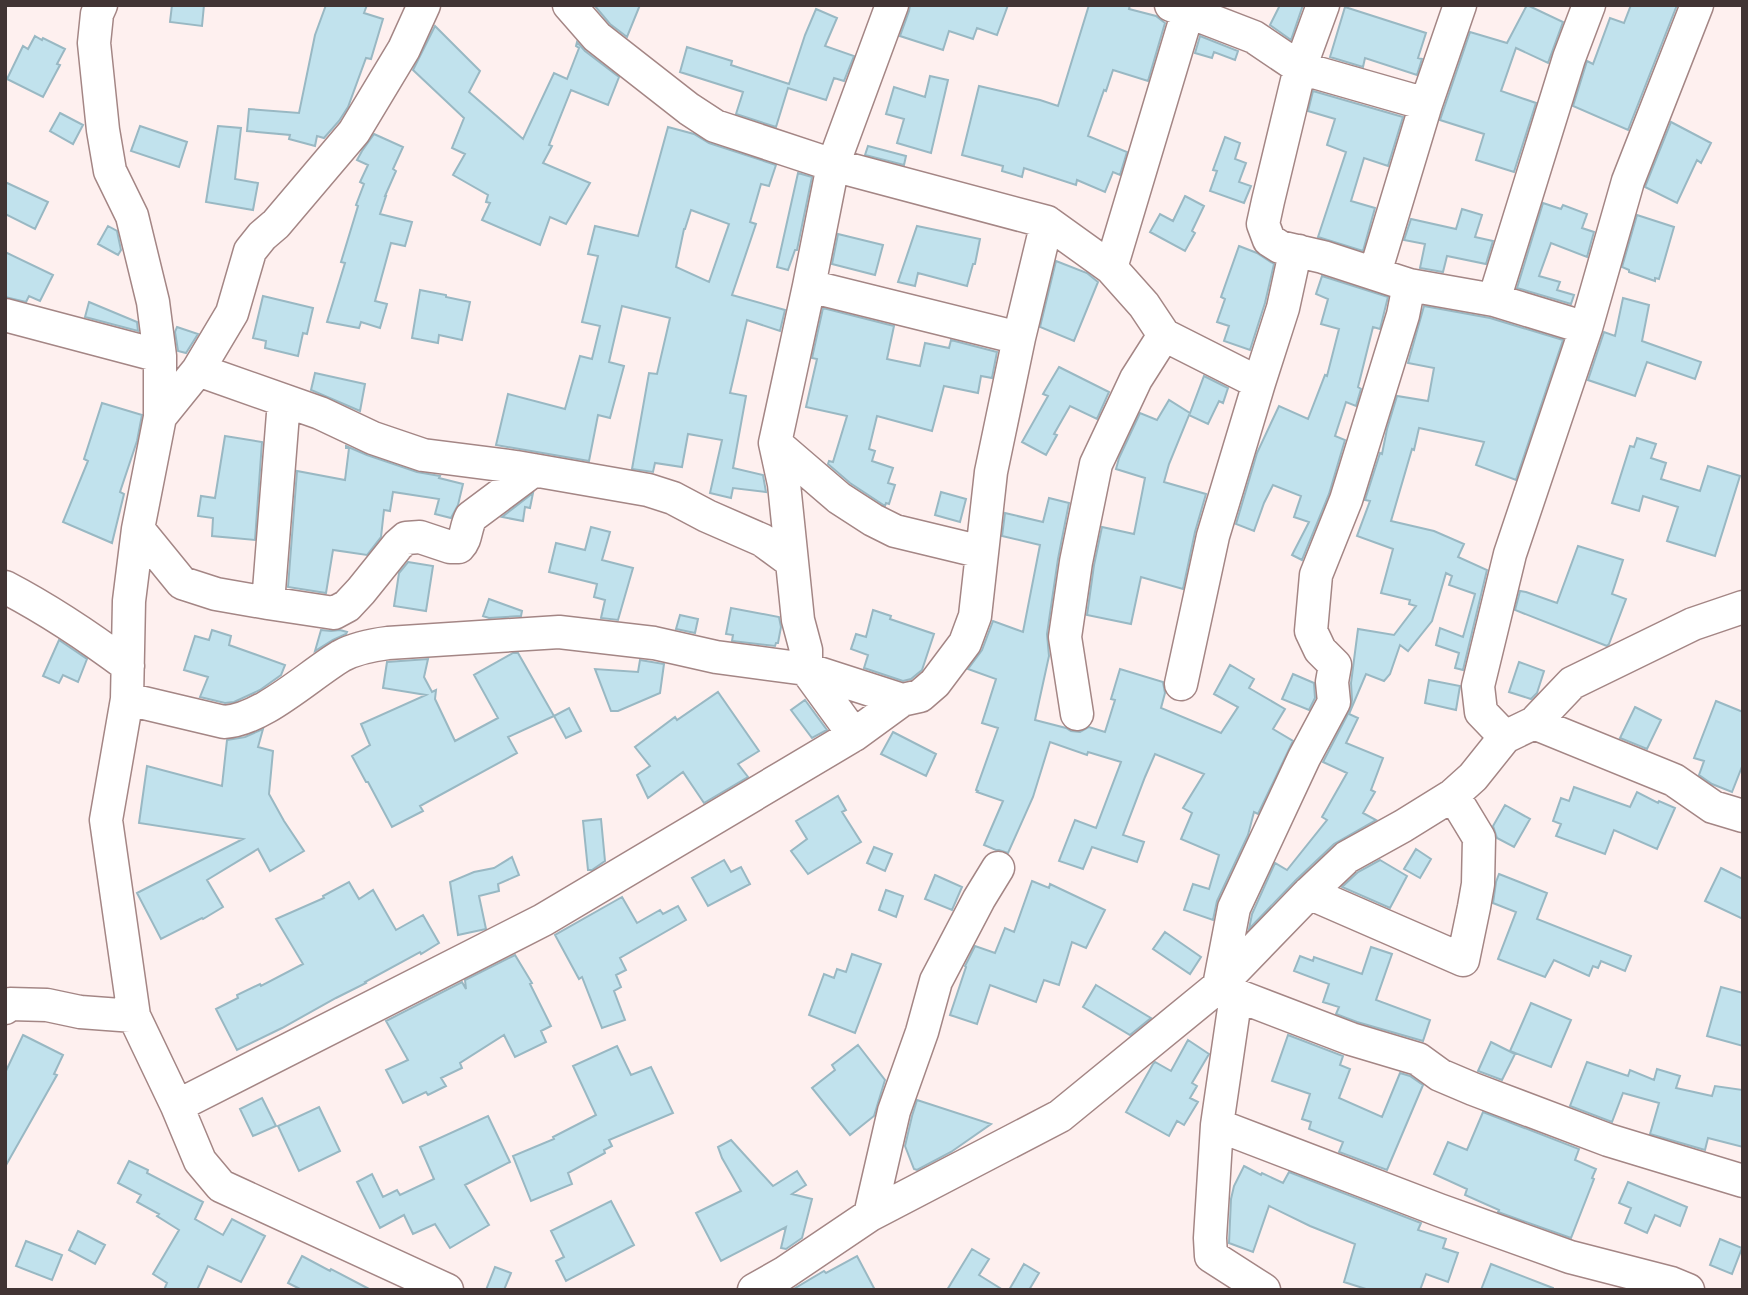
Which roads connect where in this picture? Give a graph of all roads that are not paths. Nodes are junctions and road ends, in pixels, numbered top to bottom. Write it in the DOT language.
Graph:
graph roads {
  1 [pos="101,5"];
  2 [pos="424,5"];
  3 [pos="569,5"];
  4 [pos="892,5"];
  5 [pos="1323,5"];
  6 [pos="1460,5"];
  7 [pos="1589,5"];
  8 [pos="1697,5"];
  9 [pos="1180,8"];
  10 [pos="1300,68"];
  11 [pos="1426,104"];
  12 [pos="832,165"];
  13 [pos="1047,222"];
  14 [pos="1299,251"];
  15 [pos="1111,268"];
  16 [pos="1375,273"];
  17 [pos="1409,285"];
  18 [pos="810,286"];
  19 [pos="1494,300"];
  20 [pos="5,315"];
  21 [pos="1586,328"];
  22 [pos="1164,335"];
  23 [pos="1019,338"];
  24 [pos="160,356"];
  25 [pos="198,370"];
  26 [pos="1259,383"];
  27 [pos="284,401"];
  28 [pos="160,417"];
  29 [pos="775,443"];
  30 [pos="534,470"];
  31 [pos="138,529"];
  32 [pos="982,552"];
  33 [pos="792,562"];
  34 [pos="182,583"];
  35 [pos="5,587"];
  36 [pos="268,603"];
  37 [pos="1743,607"];
  38 [pos="129,613"];
  39 [pos="92,639"];
  40 [pos="128,666"];
  41 [pos="806,669"];
  42 [pos="1181,684"];
  43 [pos="127,699"];
  44 [pos="902,700"];
  45 [pos="1077,714"];
  46 [pos="1534,723"];
  47 [pos="853,735"];
  48 [pos="1505,737"];
  49 [pos="1453,795"];
  50 [pos="1743,816"];
  51 [pos="998,868"];
  52 [pos="1309,893"];
  53 [pos="1228,990"];
  54 [pos="5,1008"];
  55 [pos="134,1016"];
  56 [pos="177,1106"];
  57 [pos="1217,1125"];
  58 [pos="1743,1181"];
  59 [pos="870,1215"];
  60 [pos="1676,1288"];
  61 [pos="447,1290"];
  62 [pos="754,1290"];
  63 [pos="1264,1290"];
  1 -- 24 [label="street"];
  2 -- 25 [label="street"];
  3 -- 12 [label="street"];
  4 -- 12 [label="street"];
  5 -- 10 [label="street"];
  6 -- 11 [label="street"];
  7 -- 19 [label="street"];
  8 -- 21 [label="street"];
  9 -- 10 [label="street"];
  9 -- 15 [label="street"];
  10 -- 11 [label="street"];
  10 -- 14 [label="street"];
  11 -- 16 [label="street"];
  12 -- 13 [label="street"];
  12 -- 18 [label="street"];
  13 -- 15 [label="street"];
  13 -- 23 [label="street"];
  14 -- 16 [label="street"];
  14 -- 26 [label="street"];
  15 -- 22 [label="street"];
  16 -- 17 [label="street"];
  17 -- 19 [label="street"];
  17 -- 53 [label="street"];
  18 -- 23 [label="street"];
  18 -- 29 [label="street"];
  19 -- 21 [label="street"];
  20 -- 24 [label="street"];
  21 -- 48 [label="street"];
  22 -- 26 [label="street"];
  22 -- 45 [label="street"];
  23 -- 32 [label="street"];
  24 -- 28 [label="street"];
  25 -- 27 [label="street"];
  25 -- 28 [label="street"];
  26 -- 42 [label="street"];
  27 -- 30 [label="street"];
  27 -- 36 [label="street"];
  28 -- 31 [label="street"];
  29 -- 32 [label="street"];
  29 -- 33 [label="street"];
  30 -- 33 [label="street"];
  30 -- 36 [label="street"];
  31 -- 34 [label="street"];
  31 -- 38 [label="street"];
  32 -- 44 [label="street"];
  33 -- 41 [label="street"];
  34 -- 36 [label="street"];
  34 -- 38 [label="street"];
  35 -- 39 [label="street"];
  37 -- 46 [label="street"];
  38 -- 39 [label="street"];
  38 -- 40 [label="street"];
  39 -- 40 [label="street"];
  40 -- 43 [label="street"];
  41 -- 43 [label="street"];
  41 -- 44 [label="street"];
  41 -- 47 [label="street"];
  43 -- 55 [label="street"];
  44 -- 47 [label="street"];
  46 -- 48 [label="street"];
  46 -- 50 [label="street"];
  47 -- 56 [label="street"];
  48 -- 49 [label="street"];
  49 -- 52 [label="street"];
  49 -- 52 [label="street"];
  51 -- 59 [label="street"];
  52 -- 53 [label="street"];
  53 -- 57 [label="street"];
  53 -- 58 [label="street"];
  53 -- 59 [label="street"];
  54 -- 55 [label="street"];
  55 -- 56 [label="street"];
  56 -- 61 [label="street"];
  57 -- 60 [label="street"];
  57 -- 63 [label="street"];
  59 -- 62 [label="street"];
}
